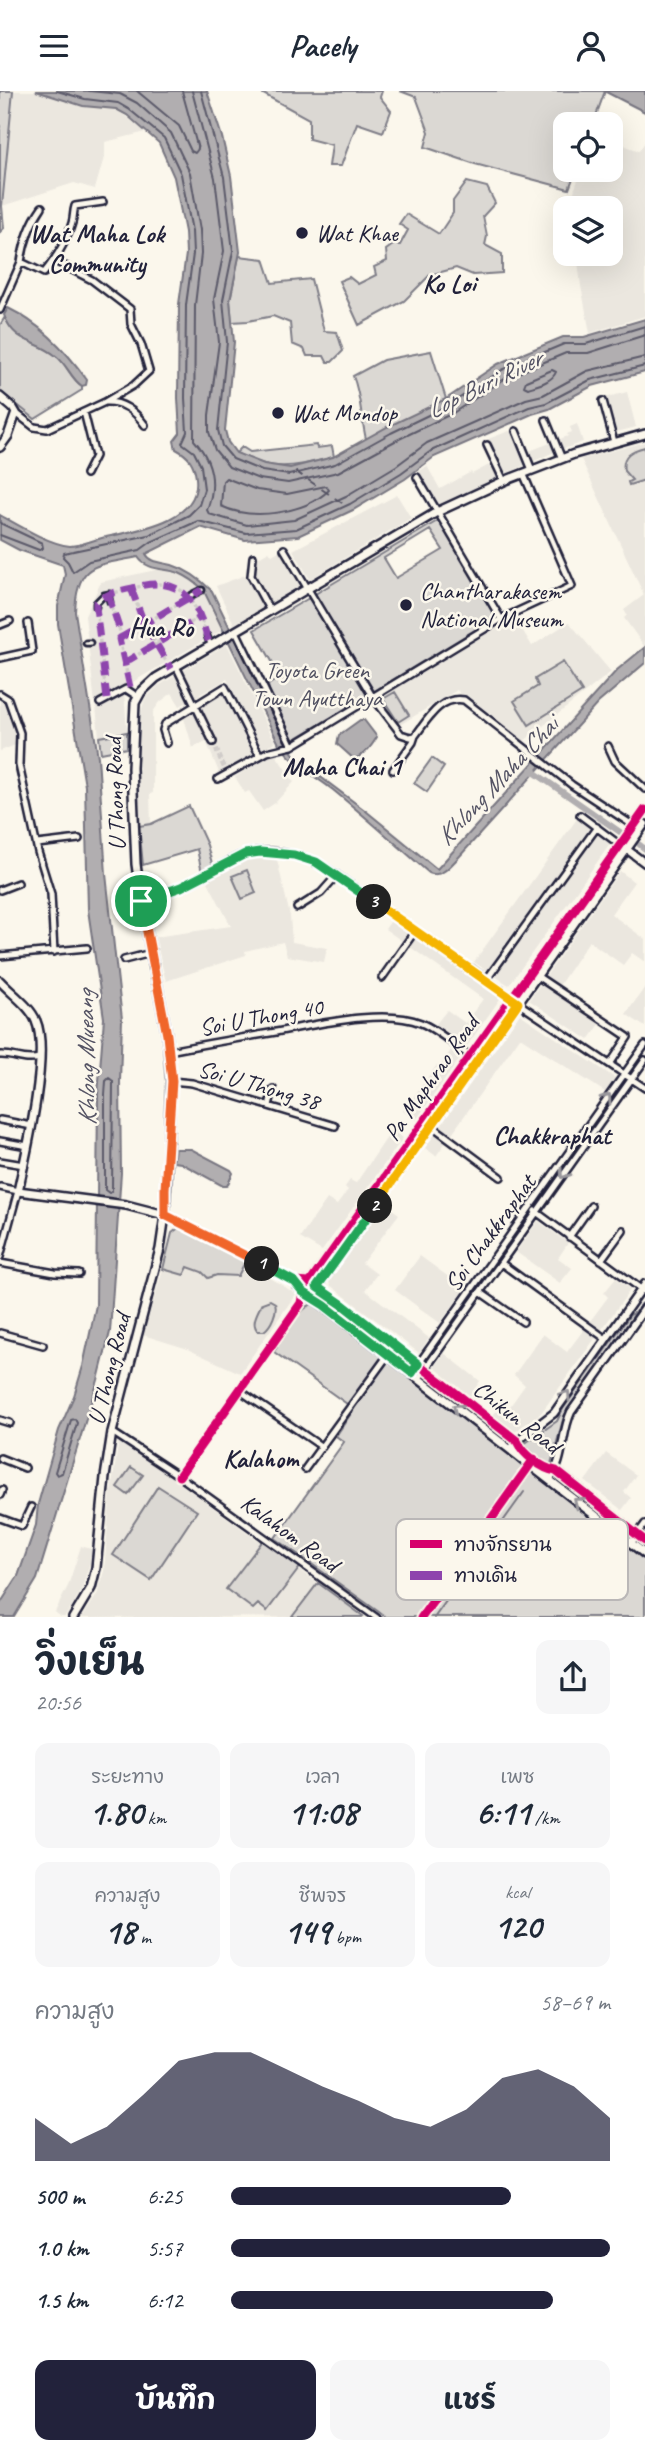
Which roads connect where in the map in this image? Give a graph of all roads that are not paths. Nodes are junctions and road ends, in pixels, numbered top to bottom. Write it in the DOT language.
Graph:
graph roads {
  1 [pos="103,201"];
  2 [pos="43,207"];
  3 [pos="55,261"];
  4 [pos="21,262"];
  5 [pos="0,310"];
  6 [pos="0,397"];
  7 [pos="603,401"];
  8 [pos="105,402"];
  9 [pos="84,412"];
  10 [pos="16,413"];
  11 [pos="546,420"];
  12 [pos="145,425"];
  13 [pos="516,431"];
  14 [pos="645,434"];
  15 [pos="614,442"];
  16 [pos="487,445"];
  17 [pos="0,447"];
  18 [pos="562,459"];
  19 [pos="532,470"];
  20 [pos="523,473"];
  21 [pos="86,474"];
  22 [pos="417,477"];
  23 [pos="504,481"];
  24 [pos="437,512"];
  25 [pos="284,549"];
  26 [pos="253,557"];
  27 [pos="307,589"];
  28 [pos="202,590"];
  29 [pos="192,595"];
  30 [pos="110,602"];
  31 [pos="96,607"];
  32 [pos="270,611"];
  33 [pos="501,619"];
  34 [pos="10,621"];
  35 [pos="28,623"];
  36 [pos="0,625"];
  37 [pos="231,634"];
  38 [pos="207,636"];
  39 [pos="211,646"];
  40 [pos="0,658"];
  41 [pos="166,661"];
  42 [pos="174,668"];
  43 [pos="129,682"];
  44 [pos="128,691"];
  45 [pos="0,694"];
  46 [pos="372,696"];
  47 [pos="138,697"];
  48 [pos="100,703"];
  49 [pos="195,704"];
  50 [pos="415,736"];
  51 [pos="213,742"];
  52 [pos="167,743"];
  53 [pos="290,746"];
  54 [pos="608,746"];
  55 [pos="260,756"];
  56 [pos="393,770"];
  57 [pos="218,779"];
  58 [pos="645,789"];
  59 [pos="645,810"];
  60 [pos="580,815"];
  61 [pos="634,826"];
  62 [pos="597,827"];
  63 [pos="644,830"];
  64 [pos="79,839"];
  65 [pos="37,844"];
  66 [pos="623,847"];
  67 [pos="645,863"];
  68 [pos="337,875"];
  69 [pos="18,883"];
  70 [pos="0,890"];
  71 [pos="141,901"];
  72 [pos="298,908"];
  73 [pos="415,931"];
  74 [pos="87,948"];
  75 [pos="54,952"];
  76 [pos="151,953"];
  77 [pos="0,956"];
  78 [pos="124,960"];
  79 [pos="537,976"];
  80 [pos="382,978"];
  81 [pos="486,979"];
  82 [pos="0,981"];
  83 [pos="512,998"];
  84 [pos="518,1003"];
  85 [pos="645,1045"];
  86 [pos="169,1051"];
  87 [pos="0,1055"];
  88 [pos="470,1056"];
  89 [pos="39,1058"];
  90 [pos="645,1060"];
  91 [pos="610,1064"];
  92 [pos="624,1073"];
  93 [pos="632,1079"];
  94 [pos="172,1081"];
  95 [pos="645,1088"];
  96 [pos="273,1089"];
  97 [pos="269,1106"];
  98 [pos="593,1117"];
  99 [pos="0,1120"];
  100 [pos="600,1122"];
  101 [pos="431,1125"];
  102 [pos="32,1126"];
  103 [pos="335,1126"];
  104 [pos="0,1141"];
  105 [pos="28,1146"];
  106 [pos="0,1161"];
  107 [pos="24,1165"];
  108 [pos="501,1177"];
  109 [pos="0,1187"];
  110 [pos="18,1191"];
  111 [pos="591,1206"];
  112 [pos="530,1208"];
  113 [pos="537,1213"];
  114 [pos="165,1215"];
  115 [pos="623,1230"];
  116 [pos="3,1234"];
  117 [pos="569,1237"];
  118 [pos="0,1257"];
  119 [pos="601,1260"];
  120 [pos="0,1263"];
  121 [pos="501,1263"];
  122 [pos="79,1274"];
  123 [pos="295,1282"];
  124 [pos="313,1285"];
  125 [pos="644,1288"];
  126 [pos="480,1292"];
  127 [pos="307,1294"];
  128 [pos="463,1301"];
  129 [pos="470,1307"];
  130 [pos="645,1308"];
  131 [pos="523,1322"];
  132 [pos="0,1333"];
  133 [pos="606,1339"];
  134 [pos="43,1345"];
  135 [pos="388,1355"];
  136 [pos="418,1364"];
  137 [pos="425,1369"];
  138 [pos="412,1373"];
  139 [pos="419,1378"];
  140 [pos="239,1390"];
  141 [pos="0,1420"];
  142 [pos="10,1423"];
  143 [pos="112,1432"];
  144 [pos="517,1441"];
  145 [pos="321,1447"];
  146 [pos="511,1449"];
  147 [pos="0,1458"];
  148 [pos="532,1462"];
  149 [pos="25,1468"];
  150 [pos="305,1469"];
  151 [pos="556,1471"];
  152 [pos="179,1476"];
  153 [pos="550,1479"];
  154 [pos="31,1507"];
  155 [pos="0,1518"];
  156 [pos="491,1519"];
  157 [pos="601,1519"];
  158 [pos="618,1519"];
  159 [pos="645,1524"];
  160 [pos="628,1527"];
  161 [pos="637,1534"];
  162 [pos="628,1541"];
  163 [pos="645,1541"];
  164 [pos="631,1543"];
  165 [pos="645,1554"];
  166 [pos="434,1600"];
  167 [pos="74,1617"];
  168 [pos="376,1617"];
  169 [pos="422,1617"];
  1 -- 3 [label="street"];
  2 -- 4 [label="street"];
  3 -- 4 [label="street"];
  3 -- 8 [label="street"];
  4 -- 5 [label="street"];
  6 -- 10 [label="main road"];
  7 -- 15 [label="street"];
  8 -- 9 [label="street"];
  8 -- 12 [label="street"];
  9 -- 10 [label="street"];
  9 -- 21 [label="street"];
  10 -- 17 [label="main road"];
  11 -- 18 [label="street"];
  13 -- 19 [label="street"];
  14 -- 15 [label="main road"];
  15 -- 18 [label="main road"];
  16 -- 23 [label="street"];
  18 -- 19 [label="main road"];
  19 -- 20 [label="main road"];
  20 -- 23 [label="main road"];
  20 -- 33 [label="street"];
  22 -- 24 [label="street"];
  23 -- 24 [label="main road"];
  24 -- 27 [label="main road"];
  24 -- 33 [label="street"];
  25 -- 27 [label="street"];
  26 -- 32 [label="street"];
  27 -- 32 [label="main road"];
  27 -- 46 [label="street"];
  28 -- 29 [label="street"];
  30 -- 31 [label="street"];
  32 -- 37 [label="main road"];
  33 -- 46 [label="street"];
  34 -- 36 [label="street"];
  35 -- 40 [label="street"];
  37 -- 39 [label="main road"];
  37 -- 53 [label="street"];
  38 -- 39 [label="street"];
  39 -- 42 [label="main road"];
  41 -- 42 [label="street"];
  42 -- 47 [label="main road"];
  42 -- 49 [label="street"];
  43 -- 44 [label="street"];
  44 -- 47 [label="street"];
  44 -- 48 [label="street"];
  45 -- 65 [label="street"];
  46 -- 50 [label="street"];
  46 -- 53 [label="street"];
  47 -- 71 [label="main road, U Thong Road"];
  49 -- 51 [label="street"];
  49 -- 52 [label="street"];
  49 -- 55 [label="street"];
  50 -- 56 [label="street"];
  50 -- 61 [label="street"];
  53 -- 55 [label="street"];
  54 -- 58 [label="street"];
  55 -- 57 [label="street"];
  59 -- 61 [label="street, Pa Maphrao Road"];
  60 -- 62 [label="street"];
  61 -- 63 [label="street"];
  61 -- 66 [label="street, Pa Maphrao Road"];
  62 -- 66 [label="street"];
  62 -- 81 [label="street"];
  63 -- 66 [label="street, Pa Maphrao Road"];
  64 -- 65 [label="street"];
  65 -- 75 [label="street"];
  66 -- 67 [label="street"];
  66 -- 79 [label="street, Pa Maphrao Road"];
  66 -- 83 [label="street, Pa Maphrao Road"];
  68 -- 71 [label="street"];
  68 -- 72 [label="street"];
  68 -- 73 [label="street"];
  69 -- 70 [label="street"];
  71 -- 76 [label="main road, U Thong Road"];
  73 -- 80 [label="street"];
  73 -- 81 [label="street"];
  74 -- 75 [label="street"];
  75 -- 77 [label="street"];
  76 -- 78 [label="street"];
  76 -- 86 [label="main road, U Thong Road"];
  79 -- 84 [label="street, Pa Maphrao Road"];
  79 -- 91 [label="street"];
  81 -- 83 [label="street"];
  82 -- 89 [label="main road"];
  83 -- 84 [label="street"];
  83 -- 88 [label="street, Pa Maphrao Road"];
  84 -- 91 [label="street"];
  84 -- 101 [label="street, Pa Maphrao Road"];
  85 -- 92 [label="street, Soi Chakkraphat"];
  86 -- 88 [label="street, Soi U Thong 40"];
  86 -- 94 [label="main road, U Thong Road"];
  87 -- 89 [label="street"];
  88 -- 124 [label="street, Pa Maphrao Road"];
  89 -- 102 [label="main road"];
  90 -- 93 [label="street, Soi Chakkraphat"];
  91 -- 92 [label="street"];
  92 -- 93 [label="street"];
  98 -- 92 [label="street, Soi Chakkraphat, one-way"];
  93 -- 95 [label="street"];
  93 -- 100 [label="street, Soi Chakkraphat"];
  94 -- 97 [label="street, Soi U Thong 38"];
  94 -- 114 [label="main road, U Thong Road"];
  96 -- 97 [label="street"];
  97 -- 103 [label="street, Soi U Thong 38"];
  98 -- 100 [label="street"];
  98 -- 112 [label="street, Soi Chakkraphat"];
  99 -- 102 [label="street"];
  100 -- 113 [label="street, Soi Chakkraphat, one-way"];
  101 -- 108 [label="street"];
  101 -- 124 [label="street, Pa Maphrao Road"];
  102 -- 105 [label="main road"];
  104 -- 105 [label="street"];
  105 -- 107 [label="main road"];
  106 -- 107 [label="street"];
  107 -- 110 [label="main road"];
  109 -- 110 [label="street"];
  110 -- 114 [label="main road, Chikun Road"];
  110 -- 116 [label="street"];
  111 -- 117 [label="street"];
  112 -- 113 [label="street"];
  112 -- 128 [label="street, Soi Chakkraphat"];
  113 -- 117 [label="street"];
  113 -- 121 [label="street, Soi Chakkraphat"];
  114 -- 123 [label="main road, Chikun Road"];
  114 -- 143 [label="main road, U Thong Road"];
  115 -- 119 [label="street"];
  116 -- 118 [label="street"];
  117 -- 119 [label="street"];
  119 -- 125 [label="street"];
  120 -- 122 [label="street"];
  121 -- 126 [label="street, Soi Chakkraphat"];
  121 -- 133 [label="street"];
  123 -- 124 [label="main road, Chikun Road"];
  123 -- 127 [label="main road, Chikun Road"];
  124 -- 127 [label="street, Pa Maphrao Road"];
  124 -- 136 [label="main road, Chikun Road"];
  125 -- 133 [label="street"];
  126 -- 129 [label="street, Soi Chakkraphat"];
  126 -- 131 [label="street"];
  127 -- 135 [label="main road, Chikun Road"];
  127 -- 140 [label="street, Pa Maphrao Road"];
  128 -- 129 [label="street"];
  128 -- 136 [label="street, Soi Chakkraphat"];
  129 -- 137 [label="street, Soi Chakkraphat"];
  130 -- 151 [label="street"];
  132 -- 134 [label="street"];
  144 -- 133 [label="street, one-way"];
  135 -- 138 [label="main road, Chikun Road"];
  135 -- 145 [label="street"];
  136 -- 137 [label="main road, Chikun Road"];
  136 -- 138 [label="street, Soi Chakkraphat"];
  137 -- 139 [label="street, Soi Chakkraphat"];
  137 -- 144 [label="main road, Chikun Road"];
  138 -- 139 [label="main road, Chikun Road"];
  146 -- 139 [label="main road, Chikun Road, one-way"];
  140 -- 145 [label="street"];
  140 -- 152 [label="street, Pa Maphrao Road"];
  141 -- 142 [label="street"];
  143 -- 152 [label="street, Kalahom Road"];
  143 -- 167 [label="main road, U Thong Road"];
  144 -- 146 [label="street"];
  144 -- 148 [label="main road, Chikun Road"];
  145 -- 150 [label="street"];
  146 -- 148 [label="main road, Chikun Road"];
  147 -- 149 [label="street"];
  148 -- 151 [label="main road, Chikun Road"];
  148 -- 153 [label="main road, Chikun Road"];
  148 -- 156 [label="street"];
  151 -- 153 [label="street"];
  151 -- 158 [label="main road, Chikun Road"];
  152 -- 168 [label="street, Kalahom Road"];
  157 -- 153 [label="main road, Chikun Road, one-way"];
  154 -- 155 [label="street"];
  159 -- 161 [label="street"];
  160 -- 161 [label="main road, Chikun Road"];
  161 -- 163 [label="main road, Chikun Road"];
  161 -- 164 [label="street"];
  164 -- 162 [label="main road, Chikun Road, one-way"];
  164 -- 165 [label="main road, Chikun Road"];
  166 -- 169 [label="street"];
}
